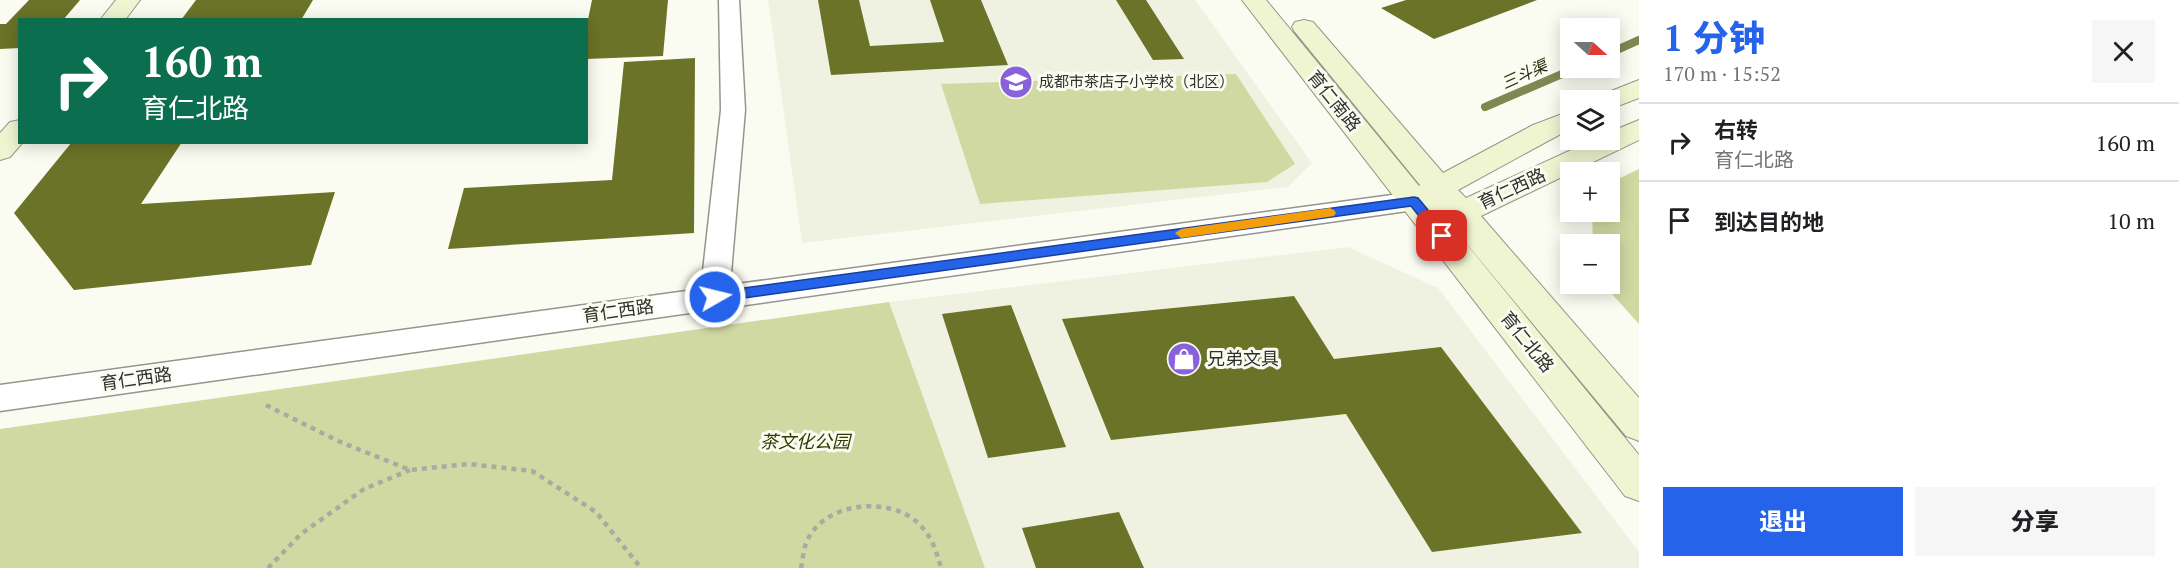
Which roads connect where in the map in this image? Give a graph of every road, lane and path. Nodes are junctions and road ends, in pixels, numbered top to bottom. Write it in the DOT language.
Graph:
graph roads {
  1 [pos="128,0"];
  2 [pos="729,0"];
  3 [pos="1254,0"];
  4 [pos="1281,0"];
  5 [pos="114,18"];
  6 [pos="1639,88"];
  7 [pos="1620,97"];
  8 [pos="1560,123"];
  9 [pos="1639,129"];
  10 [pos="18,130"];
  11 [pos="0,151"];
  12 [pos="1426,194"];
  13 [pos="1461,213"];
  14 [pos="715,297"];
  15 [pos="0,398"];
  16 [pos="266,405"];
  17 [pos="1639,425"];
  18 [pos="410,470"];
  19 [pos="1639,483"];
  20 [pos="268,568"];
  21 [pos="641,568"];
  22 [pos="801,568"];
  23 [pos="942,568"];
  1 -- 5 [label="street"];
  2 -- 14 [label="street"];
  3 -- 12 [label="street, 育仁南路"];
  4 -- 12 [label="street"];
  6 -- 7 [label="street"];
  8 -- 12 [label="street, 育仁西路"];
  9 -- 13 [label="street, 育仁西路"];
  10 -- 11 [label="street"];
  12 -- 13 [label="street"];
  12 -- 14 [label="street, 育仁西路"];
  12 -- 19 [label="street, 育仁北路"];
  13 -- 17 [label="street"];
  14 -- 15 [label="street, 育仁西路"];
  16 -- 18 [label="path"];
  18 -- 20 [label="path"];
  18 -- 21 [label="path"];
  22 -- 23 [label="path"];
}
